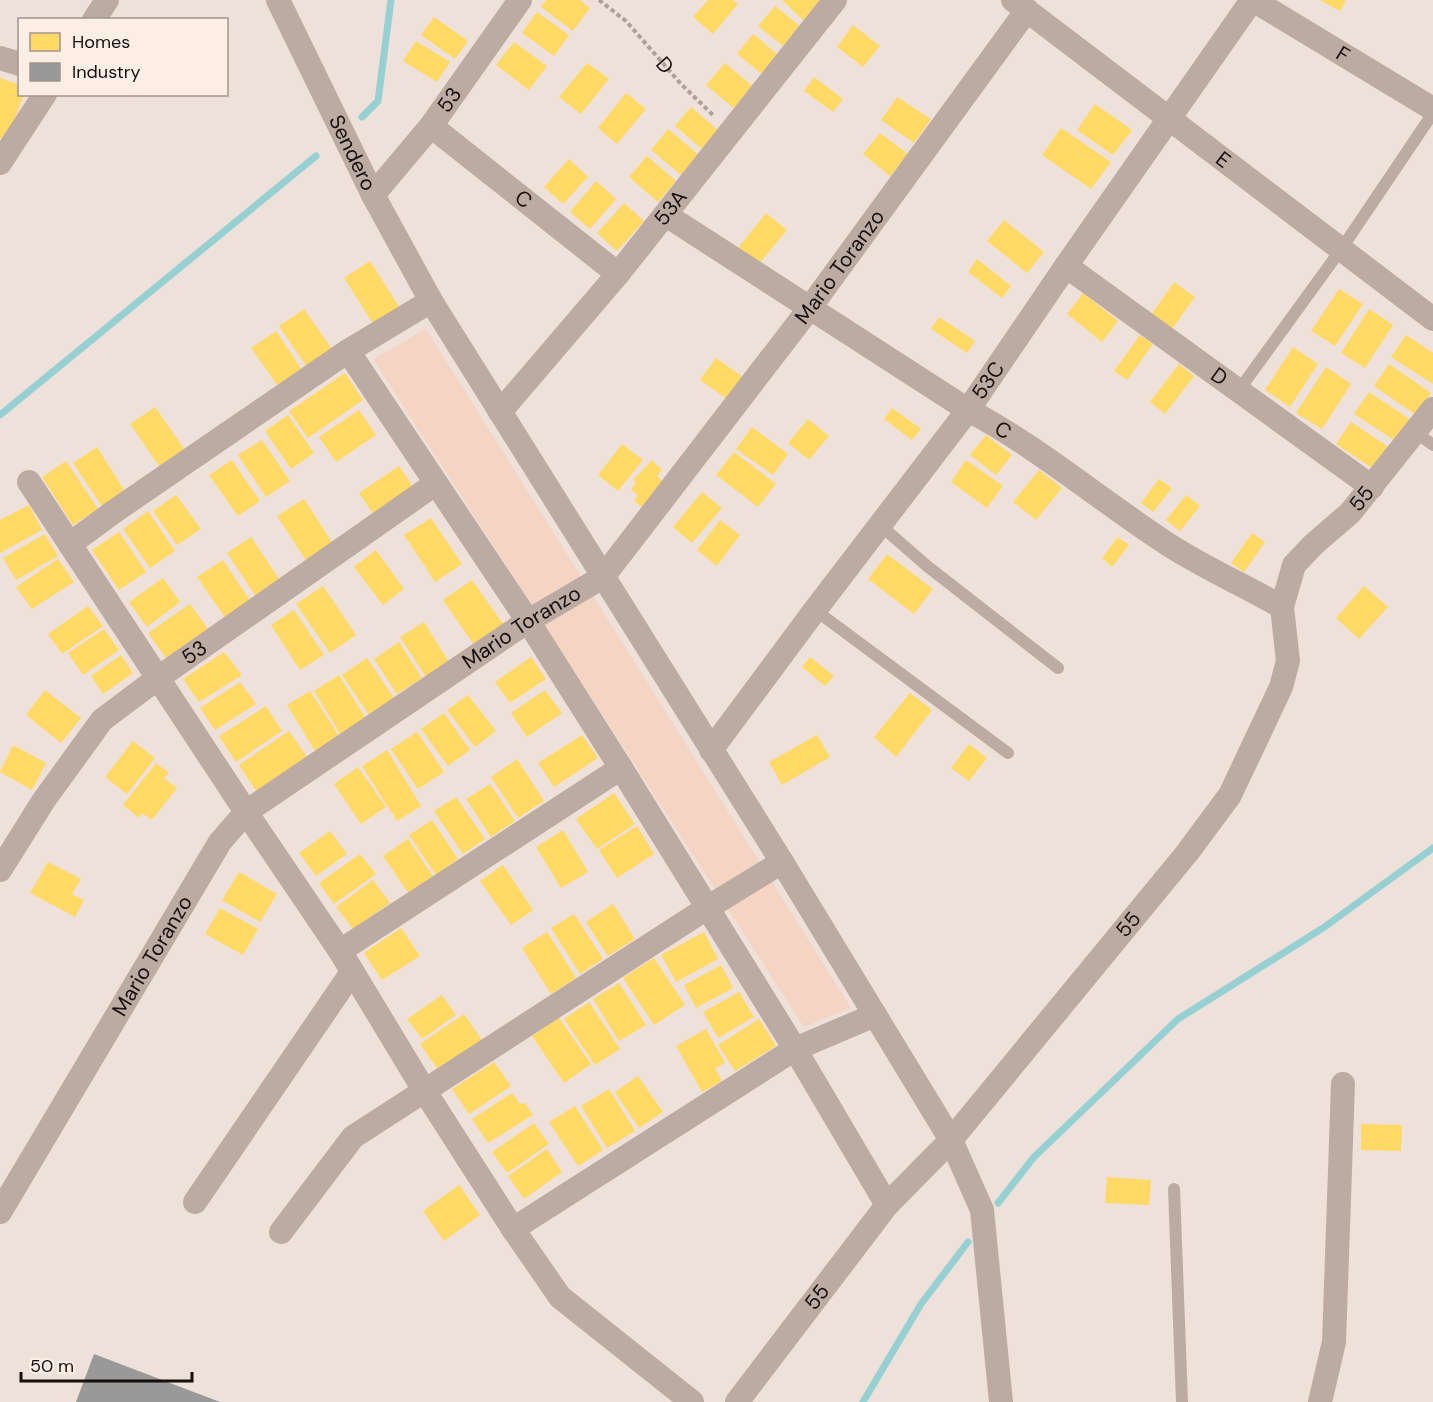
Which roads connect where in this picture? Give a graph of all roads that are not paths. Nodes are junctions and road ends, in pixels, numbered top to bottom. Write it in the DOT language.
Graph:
graph roads {
  1 [pos="107,0"];
  2 [pos="278,0"];
  3 [pos="520,0"];
  4 [pos="835,0"];
  5 [pos="1252,0"];
  6 [pos="1020,5"];
  7 [pos="95,18"];
  8 [pos="0,58"];
  9 [pos="18,63"];
  10 [pos="44,96"];
  11 [pos="1433,111"];
  12 [pos="1168,120"];
  13 [pos="431,126"];
  14 [pos="0,163"];
  15 [pos="373,195"];
  16 [pos="666,215"];
  17 [pos="1342,248"];
  18 [pos="1066,266"];
  19 [pos="618,274"];
  20 [pos="431,302"];
  21 [pos="809,309"];
  22 [pos="1433,319"];
  23 [pos="348,351"];
  24 [pos="1239,390"];
  25 [pos="1433,409"];
  26 [pos="968,410"];
  27 [pos="500,412"];
  28 [pos="1424,439"];
  29 [pos="29,482"];
  30 [pos="435,484"];
  31 [pos="1372,487"];
  32 [pos="880,525"];
  33 [pos="70,544"];
  34 [pos="603,578"];
  35 [pos="1282,607"];
  36 [pos="815,609"];
  37 [pos="528,621"];
  38 [pos="1058,668"];
  39 [pos="158,678"];
  40 [pos="711,750"];
  41 [pos="1008,753"];
  42 [pos="621,768"];
  43 [pos="246,812"];
  44 [pos="782,862"];
  45 [pos="0,870"];
  46 [pos="707,908"];
  47 [pos="340,951"];
  48 [pos="352,972"];
  49 [pos="875,1015"];
  50 [pos="795,1049"];
  51 [pos="1343,1084"];
  52 [pos="424,1090"];
  53 [pos="951,1140"];
  54 [pos="1174,1189"];
  55 [pos="195,1202"];
  56 [pos="887,1205"];
  57 [pos="0,1212"];
  58 [pos="513,1228"];
  59 [pos="281,1232"];
  60 [pos="692,1402"];
  61 [pos="737,1402"];
  62 [pos="1001,1402"];
  63 [pos="1182,1402"];
  64 [pos="1320,1402"];
  1 -- 7 [label="street"];
  2 -- 15 [label="street, Sendero"];
  3 -- 13 [label="street, 53"];
  4 -- 16 [label="street, 53A"];
  5 -- 11 [label="street, F"];
  5 -- 12 [label="street, 53C"];
  6 -- 12 [label="street, E"];
  6 -- 21 [label="street, Mario Toranzo"];
  8 -- 9 [label="street"];
  10 -- 14 [label="street"];
  11 -- 17 [label="lane"];
  12 -- 17 [label="street, E"];
  12 -- 18 [label="street, 53C"];
  13 -- 15 [label="street, 53"];
  13 -- 19 [label="street, C"];
  15 -- 20 [label="street, Sendero"];
  16 -- 19 [label="street, 53A"];
  16 -- 21 [label="street, C"];
  17 -- 22 [label="street, E"];
  17 -- 24 [label="lane"];
  18 -- 24 [label="street, D"];
  18 -- 26 [label="street, 53C"];
  19 -- 27 [label="street, 53A"];
  20 -- 23 [label="street"];
  20 -- 27 [label="street, Sendero"];
  21 -- 26 [label="street, C"];
  21 -- 34 [label="street, Mario Toranzo"];
  23 -- 30 [label="street"];
  23 -- 33 [label="street"];
  24 -- 31 [label="street, D"];
  25 -- 28 [label="street, 55"];
  26 -- 32 [label="street, 53C"];
  26 -- 35 [label="street, C"];
  27 -- 34 [label="street, Sendero"];
  28 -- 31 [label="street, 55"];
  29 -- 33 [label="street"];
  30 -- 37 [label="street"];
  30 -- 39 [label="street, 53"];
  31 -- 35 [label="street, 55"];
  32 -- 36 [label="street, 53C"];
  32 -- 38 [label="lane"];
  33 -- 39 [label="street"];
  34 -- 37 [label="street, Mario Toranzo"];
  34 -- 40 [label="street, Sendero"];
  35 -- 53 [label="street, 55"];
  36 -- 40 [label="street, 53C"];
  36 -- 41 [label="lane"];
  37 -- 42 [label="street"];
  37 -- 43 [label="street, Mario Toranzo"];
  39 -- 43 [label="street"];
  39 -- 45 [label="street, 53"];
  40 -- 44 [label="street, Sendero"];
  42 -- 46 [label="street"];
  42 -- 47 [label="street"];
  43 -- 47 [label="street"];
  43 -- 57 [label="street, Mario Toranzo"];
  44 -- 46 [label="street"];
  44 -- 49 [label="street, Sendero"];
  46 -- 50 [label="street"];
  46 -- 52 [label="street"];
  47 -- 48 [label="street"];
  48 -- 52 [label="street"];
  48 -- 55 [label="street"];
  49 -- 50 [label="street"];
  49 -- 53 [label="street, Sendero"];
  50 -- 56 [label="street"];
  50 -- 58 [label="street"];
  51 -- 64 [label="street"];
  52 -- 58 [label="street"];
  52 -- 59 [label="street"];
  53 -- 56 [label="street, 55"];
  53 -- 62 [label="street, Sendero"];
  54 -- 63 [label="lane"];
  56 -- 61 [label="street, 55"];
  58 -- 60 [label="street"];
}
